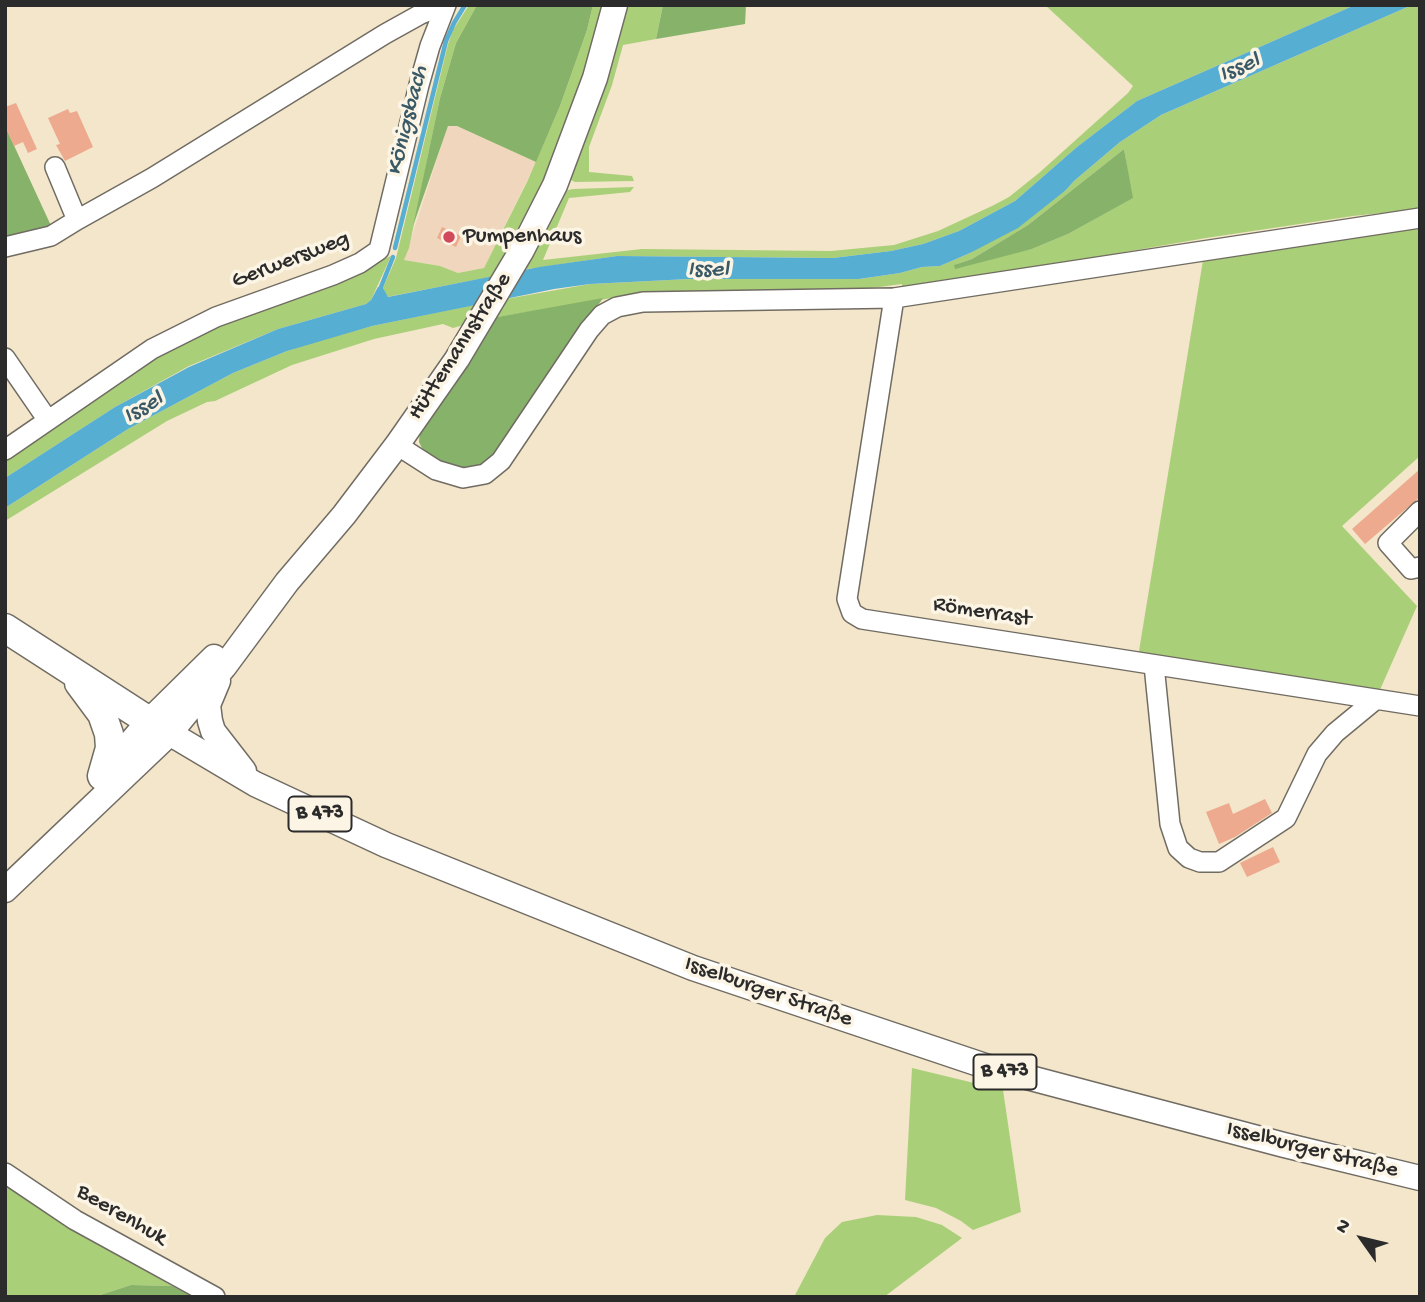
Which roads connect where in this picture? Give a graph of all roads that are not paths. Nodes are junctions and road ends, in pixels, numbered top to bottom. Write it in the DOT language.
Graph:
graph roads {
  1 [pos="615,5"];
  2 [pos="444,7"];
  3 [pos="55,167"];
  4 [pos="1420,218"];
  5 [pos="77,220"];
  6 [pos="5,247"];
  7 [pos="894,298"];
  8 [pos="5,358"];
  9 [pos="47,419"];
  10 [pos="397,445"];
  11 [pos="5,450"];
  12 [pos="1420,511"];
  13 [pos="1420,567"];
  14 [pos="287,582"];
  15 [pos="5,628"];
  16 [pos="1154,665"];
  17 [pos="223,667"];
  18 [pos="69,669"];
  19 [pos="1375,700"];
  20 [pos="1420,706"];
  21 [pos="160,727"];
  22 [pos="102,776"];
  23 [pos="255,784"];
  24 [pos="6,889"];
  25 [pos="5,1173"];
  26 [pos="1420,1178"];
  27 [pos="215,1297"];
  1 -- 10 [label="main road, Hüttemannstraße"];
  2 -- 5 [label="street"];
  2 -- 9 [label="street, Gerwersweg"];
  3 -- 5 [label="street"];
  4 -- 7 [label="street"];
  5 -- 6 [label="street"];
  7 -- 10 [label="street"];
  7 -- 16 [label="street, Römerrast"];
  8 -- 9 [label="street"];
  9 -- 11 [label="street, Gerwersweg"];
  10 -- 14 [label="main road, Hüttemannstraße"];
  12 -- 13 [label="street"];
  14 -- 17 [label="main road, Hüttemannstraße"];
  14 -- 21 [label="main road, Hüttemannstraße"];
  15 -- 18 [label="highway, B 473"];
  16 -- 19 [label="street, Römerrast"];
  16 -- 19 [label="street"];
  17 -- 21 [label="main road, Hüttemannstraße"];
  17 -- 23 [label="main road, B 473"];
  18 -- 21 [label="highway, B 473"];
  18 -- 22 [label="highway, B 473"];
  19 -- 20 [label="street, Römerrast"];
  21 -- 22 [label="main road"];
  21 -- 23 [label="main road, Isselburger Straße / B 473"];
  21 -- 24 [label="main road"];
  22 -- 24 [label="main road"];
  23 -- 26 [label="main road, Isselburger Straße / B 473"];
  25 -- 27 [label="street, Beerenhuk"];
}
